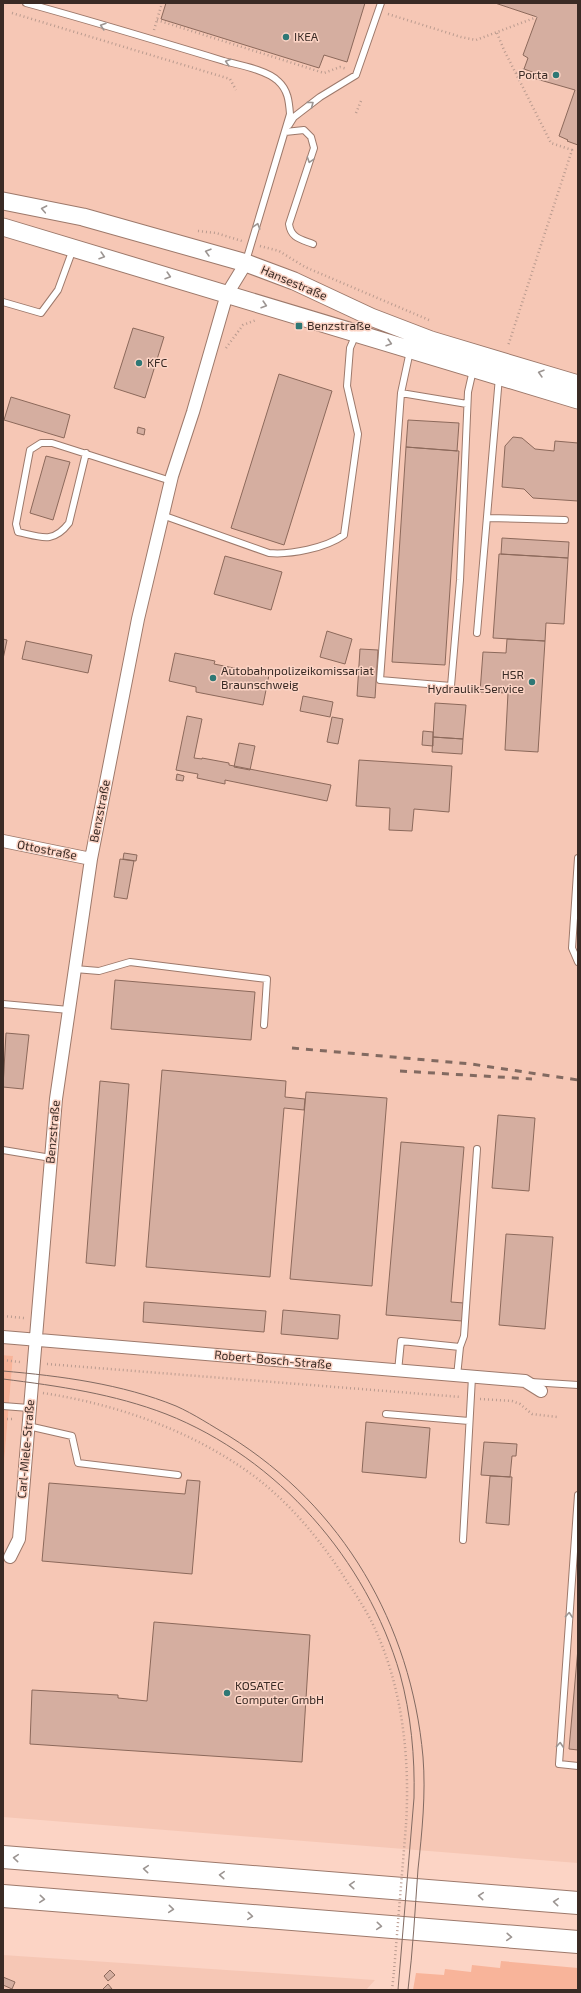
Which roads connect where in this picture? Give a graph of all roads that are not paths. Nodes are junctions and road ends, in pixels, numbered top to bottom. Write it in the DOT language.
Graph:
graph roads {
  1 [pos="26,3"];
  2 [pos="381,3"];
  3 [pos="285,132"];
  4 [pos="3,201"];
  5 [pos="3,227"];
  6 [pos="313,244"];
  7 [pos="73,248"];
  8 [pos="246,263"];
  9 [pos="227,294"];
  10 [pos="3,302"];
  11 [pos="357,333"];
  12 [pos="410,349"];
  13 [pos="474,368"];
  14 [pos="499,376"];
  15 [pos="578,384"];
  16 [pos="401,393"];
  17 [pos="578,400"];
  18 [pos="467,404"];
  19 [pos="86,453"];
  20 [pos="171,481"];
  21 [pos="162,516"];
  22 [pos="488,518"];
  23 [pos="565,520"];
  24 [pos="477,633"];
  25 [pos="3,841"];
  26 [pos="578,858"];
  27 [pos="91,859"];
  28 [pos="578,962"];
  29 [pos="75,969"];
  30 [pos="3,1004"];
  31 [pos="69,1010"];
  32 [pos="264,1025"];
  33 [pos="477,1148"];
  34 [pos="3,1150"];
  35 [pos="51,1158"];
  36 [pos="3,1337"];
  37 [pos="36,1340"];
  38 [pos="460,1347"];
  39 [pos="398,1370"];
  40 [pos="457,1376"];
  41 [pos="472,1377"];
  42 [pos="525,1381"];
  43 [pos="578,1385"];
  44 [pos="541,1391"];
  45 [pos="3,1406"];
  46 [pos="30,1408"];
  47 [pos="386,1414"];
  48 [pos="469,1421"];
  49 [pos="28,1426"];
  50 [pos="178,1475"];
  51 [pos="578,1495"];
  52 [pos="463,1540"];
  53 [pos="10,1557"];
  54 [pos="578,1766"];
  55 [pos="3,1857"];
  56 [pos="3,1896"];
  57 [pos="578,1904"];
  58 [pos="578,1942"];
  3 -- 1 [label="lane, one-way"];
  3 -- 2 [label="lane, one-way"];
  3 -- 6 [label="lane, one-way"];
  8 -- 3 [label="lane, one-way"];
  8 -- 4 [label="main road, Hansestraße, one-way"];
  5 -- 7 [label="main road"];
  7 -- 9 [label="main road, one-way"];
  7 -- 10 [label="lane"];
  8 -- 9 [label="street, Benzstraße"];
  15 -- 8 [label="main road, Hansestraße, one-way"];
  9 -- 11 [label="main road, one-way"];
  9 -- 20 [label="street, Benzstraße"];
  11 -- 12 [label="main road, one-way"];
  11 -- 21 [label="lane"];
  12 -- 13 [label="main road"];
  12 -- 16 [label="lane"];
  13 -- 14 [label="main road"];
  13 -- 18 [label="lane"];
  14 -- 17 [label="main road"];
  14 -- 22 [label="lane"];
  16 -- 18 [label="lane"];
  16 -- 18 [label="lane"];
  19 -- 19 [label="lane"];
  19 -- 20 [label="lane"];
  20 -- 21 [label="street, Benzstraße"];
  21 -- 27 [label="street, Benzstraße"];
  22 -- 23 [label="lane"];
  22 -- 24 [label="lane"];
  25 -- 27 [label="street, Ottostraße"];
  26 -- 28 [label="lane"];
  27 -- 29 [label="street, Benzstraße"];
  29 -- 31 [label="street, Benzstraße"];
  29 -- 32 [label="lane"];
  30 -- 31 [label="lane"];
  31 -- 35 [label="street, Benzstraße"];
  33 -- 38 [label="lane"];
  34 -- 35 [label="lane"];
  35 -- 37 [label="street, Benzstraße"];
  36 -- 37 [label="street, Robert-Bosch-Straße"];
  37 -- 39 [label="street, Robert-Bosch-Straße"];
  37 -- 46 [label="street, Carl-Miele-Straße"];
  38 -- 39 [label="lane"];
  38 -- 40 [label="lane"];
  39 -- 40 [label="street, Robert-Bosch-Straße"];
  40 -- 41 [label="street, Robert-Bosch-Straße"];
  41 -- 42 [label="street, Robert-Bosch-Straße"];
  41 -- 48 [label="lane"];
  42 -- 43 [label="lane"];
  42 -- 44 [label="street, Robert-Bosch-Straße"];
  45 -- 46 [label="lane"];
  46 -- 49 [label="street, Carl-Miele-Straße"];
  47 -- 48 [label="lane"];
  48 -- 52 [label="lane"];
  49 -- 50 [label="lane"];
  49 -- 53 [label="street, Carl-Miele-Straße"];
  54 -- 51 [label="lane, one-way"];
  57 -- 55 [label="highway, one-way"];
  56 -- 58 [label="highway, one-way"];
}
